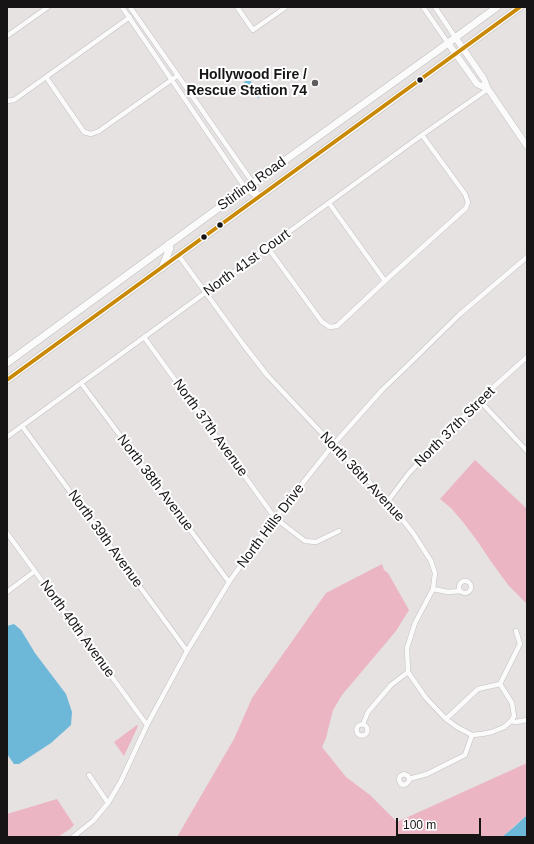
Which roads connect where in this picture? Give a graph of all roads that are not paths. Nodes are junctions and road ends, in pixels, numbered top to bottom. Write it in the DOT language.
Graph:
graph roads {
  1 [pos="48,7"];
  2 [pos="122,7"];
  3 [pos="130,7"];
  4 [pos="237,7"];
  5 [pos="286,7"];
  6 [pos="423,7"];
  7 [pos="435,7"];
  8 [pos="497,7"];
  9 [pos="520,7"];
  10 [pos="135,14"];
  11 [pos="129,18"];
  12 [pos="7,36"];
  13 [pos="456,37"];
  14 [pos="448,43"];
  15 [pos="463,48"];
  16 [pos="455,54"];
  17 [pos="177,76"];
  18 [pos="46,77"];
  19 [pos="171,80"];
  20 [pos="488,89"];
  21 [pos="7,101"];
  22 [pos="197,103"];
  23 [pos="190,108"];
  24 [pos="422,135"];
  25 [pos="527,146"];
  26 [pos="253,184"];
  27 [pos="246,189"];
  28 [pos="258,198"];
  29 [pos="329,203"];
  30 [pos="169,244"];
  31 [pos="268,248"];
  32 [pos="179,256"];
  33 [pos="527,257"];
  34 [pos="161,268"];
  35 [pos="385,281"];
  36 [pos="206,293"];
  37 [pos="144,337"];
  38 [pos="527,357"];
  39 [pos="7,363"];
  40 [pos="7,380"];
  41 [pos="81,383"];
  42 [pos="480,400"];
  43 [pos="22,426"];
  44 [pos="7,437"];
  45 [pos="333,445"];
  46 [pos="527,451"];
  47 [pos="388,501"];
  48 [pos="275,518"];
  49 [pos="340,531"];
  50 [pos="8,535"];
  51 [pos="35,571"];
  52 [pos="229,582"];
  53 [pos="433,588"];
  54 [pos="460,591"];
  55 [pos="7,592"];
  56 [pos="516,631"];
  57 [pos="187,651"];
  58 [pos="408,672"];
  59 [pos="500,684"];
  60 [pos="446,719"];
  61 [pos="527,720"];
  62 [pos="511,721"];
  63 [pos="363,724"];
  64 [pos="147,725"];
  65 [pos="472,735"];
  66 [pos="89,775"];
  67 [pos="409,779"];
  68 [pos="108,803"];
  69 [pos="73,837"];
  1 -- 12 [label="street"];
  2 -- 11 [label="street"];
  3 -- 10 [label="street"];
  4 -- 5 [label="street"];
  6 -- 14 [label="street"];
  7 -- 13 [label="street"];
  8 -- 13 [label="main road, Stirling Road"];
  9 -- 15 [label="main road, Stirling Road"];
  10 -- 11 [label="street"];
  10 -- 17 [label="street"];
  11 -- 18 [label="street"];
  11 -- 19 [label="street"];
  13 -- 14 [label="main road, Stirling Road"];
  13 -- 15 [label="street"];
  14 -- 16 [label="street"];
  14 -- 26 [label="main road, Stirling Road"];
  15 -- 16 [label="main road, Stirling Road"];
  15 -- 20 [label="street"];
  16 -- 20 [label="street"];
  16 -- 28 [label="main road, Stirling Road"];
  17 -- 19 [label="street"];
  17 -- 22 [label="street"];
  18 -- 19 [label="street"];
  18 -- 21 [label="street"];
  19 -- 23 [label="street"];
  20 -- 24 [label="street, North 41st Court"];
  20 -- 25 [label="street"];
  22 -- 23 [label="street"];
  22 -- 26 [label="street"];
  23 -- 27 [label="street"];
  24 -- 29 [label="street, North 41st Court"];
  24 -- 35 [label="street"];
  26 -- 27 [label="main road, Stirling Road"];
  26 -- 28 [label="street"];
  27 -- 28 [label="street"];
  27 -- 30 [label="main road, Stirling Road"];
  28 -- 32 [label="main road, Stirling Road"];
  29 -- 31 [label="street, North 41st Court"];
  29 -- 35 [label="street"];
  30 -- 34 [label="main road"];
  30 -- 39 [label="main road, Stirling Road"];
  31 -- 35 [label="street"];
  31 -- 36 [label="street, North 41st Court"];
  32 -- 34 [label="main road, Stirling Road"];
  32 -- 36 [label="street, North 36th Avenue"];
  33 -- 45 [label="street, North Hills Drive"];
  34 -- 40 [label="main road, Stirling Road"];
  36 -- 37 [label="street, North 41st Court"];
  36 -- 45 [label="street, North 36th Avenue"];
  37 -- 41 [label="street, North 41st Court"];
  37 -- 48 [label="street, North 37th Avenue"];
  38 -- 42 [label="street, North 37th Street"];
  41 -- 43 [label="street, North 41st Court"];
  41 -- 52 [label="street, North 38th Avenue"];
  42 -- 46 [label="street"];
  42 -- 47 [label="street, North 37th Street"];
  43 -- 44 [label="street, North 41st Court"];
  43 -- 57 [label="street, North 39th Avenue"];
  45 -- 47 [label="street, North 36th Avenue"];
  45 -- 48 [label="street, North Hills Drive"];
  47 -- 53 [label="street, North 36th Avenue"];
  48 -- 49 [label="street, North 37th Avenue"];
  48 -- 52 [label="street, North Hills Drive"];
  50 -- 51 [label="street, North 40th Avenue"];
  51 -- 55 [label="street"];
  51 -- 64 [label="street, North 40th Avenue"];
  52 -- 57 [label="street, North Hills Drive"];
  53 -- 54 [label="street"];
  53 -- 58 [label="street, North 36th Avenue"];
  56 -- 59 [label="street"];
  57 -- 64 [label="street, North Hills Drive"];
  58 -- 60 [label="street"];
  58 -- 63 [label="street"];
  59 -- 60 [label="street"];
  59 -- 62 [label="street"];
  60 -- 65 [label="street"];
  61 -- 62 [label="street"];
  62 -- 65 [label="street"];
  64 -- 68 [label="street, North Hills Drive"];
  65 -- 67 [label="street"];
  66 -- 68 [label="street"];
  68 -- 69 [label="street, North Hills Drive"];
}
